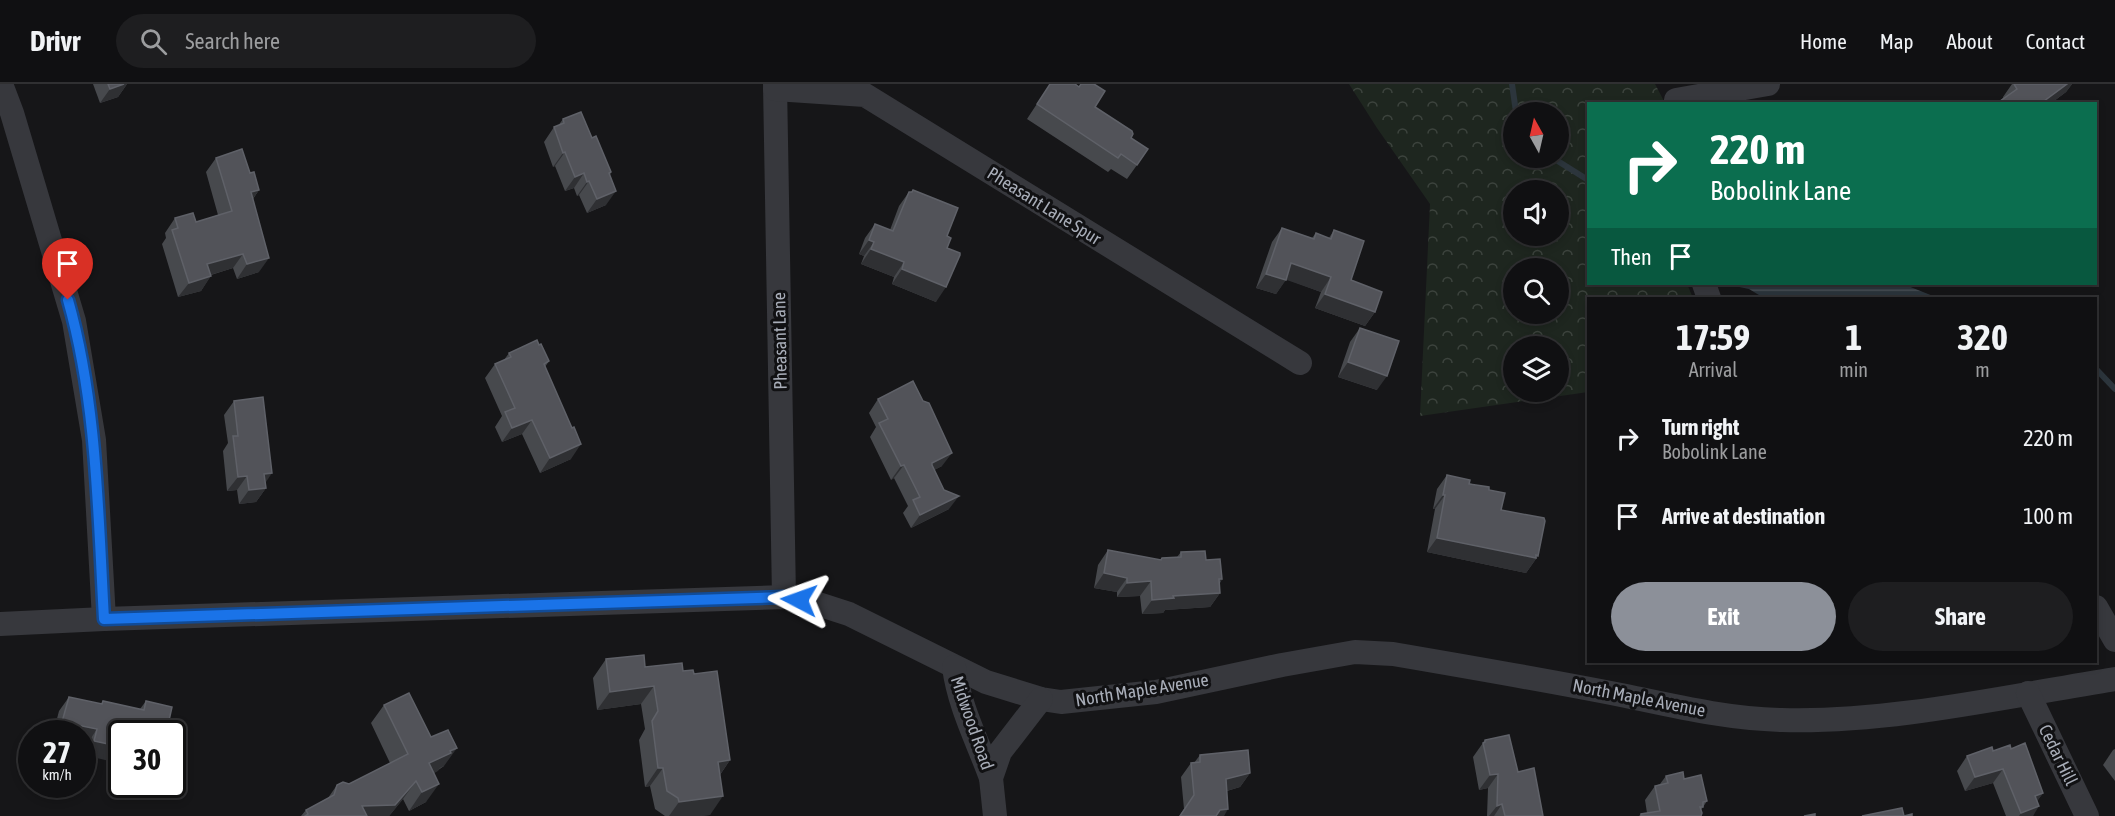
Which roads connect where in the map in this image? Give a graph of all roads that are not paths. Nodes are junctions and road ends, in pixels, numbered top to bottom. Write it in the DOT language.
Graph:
graph roads {
  1 [pos="1,84"];
  2 [pos="1768,84"];
  3 [pos="775,87"];
  4 [pos="1674,96"];
  5 [pos="1300,363"];
  6 [pos="784,597"];
  7 [pos="2097,609"];
  8 [pos="104,619"];
  9 [pos="0,624"];
  10 [pos="2115,640"];
  11 [pos="954,667"];
  12 [pos="2115,679"];
  13 [pos="2028,693"];
  14 [pos="1041,699"];
  15 [pos="991,778"];
  16 [pos="995,816"];
  17 [pos="2087,816"];
  1 -- 8 [label="street"];
  2 -- 4 [label="street"];
  3 -- 5 [label="street, Pheasant Lane Spur"];
  3 -- 6 [label="street, Pheasant Lane"];
  6 -- 8 [label="street, North Maple Avenue"];
  6 -- 11 [label="street, North Maple Avenue"];
  7 -- 10 [label="street"];
  8 -- 9 [label="street, North Maple Avenue"];
  11 -- 14 [label="street, North Maple Avenue"];
  11 -- 15 [label="street, Midwood Road"];
  12 -- 13 [label="street, North Maple Avenue"];
  13 -- 14 [label="street, North Maple Avenue"];
  13 -- 17 [label="street, Cedar Hill"];
  14 -- 15 [label="street, Midwood Road"];
  15 -- 16 [label="street, Midwood Road"];
}
